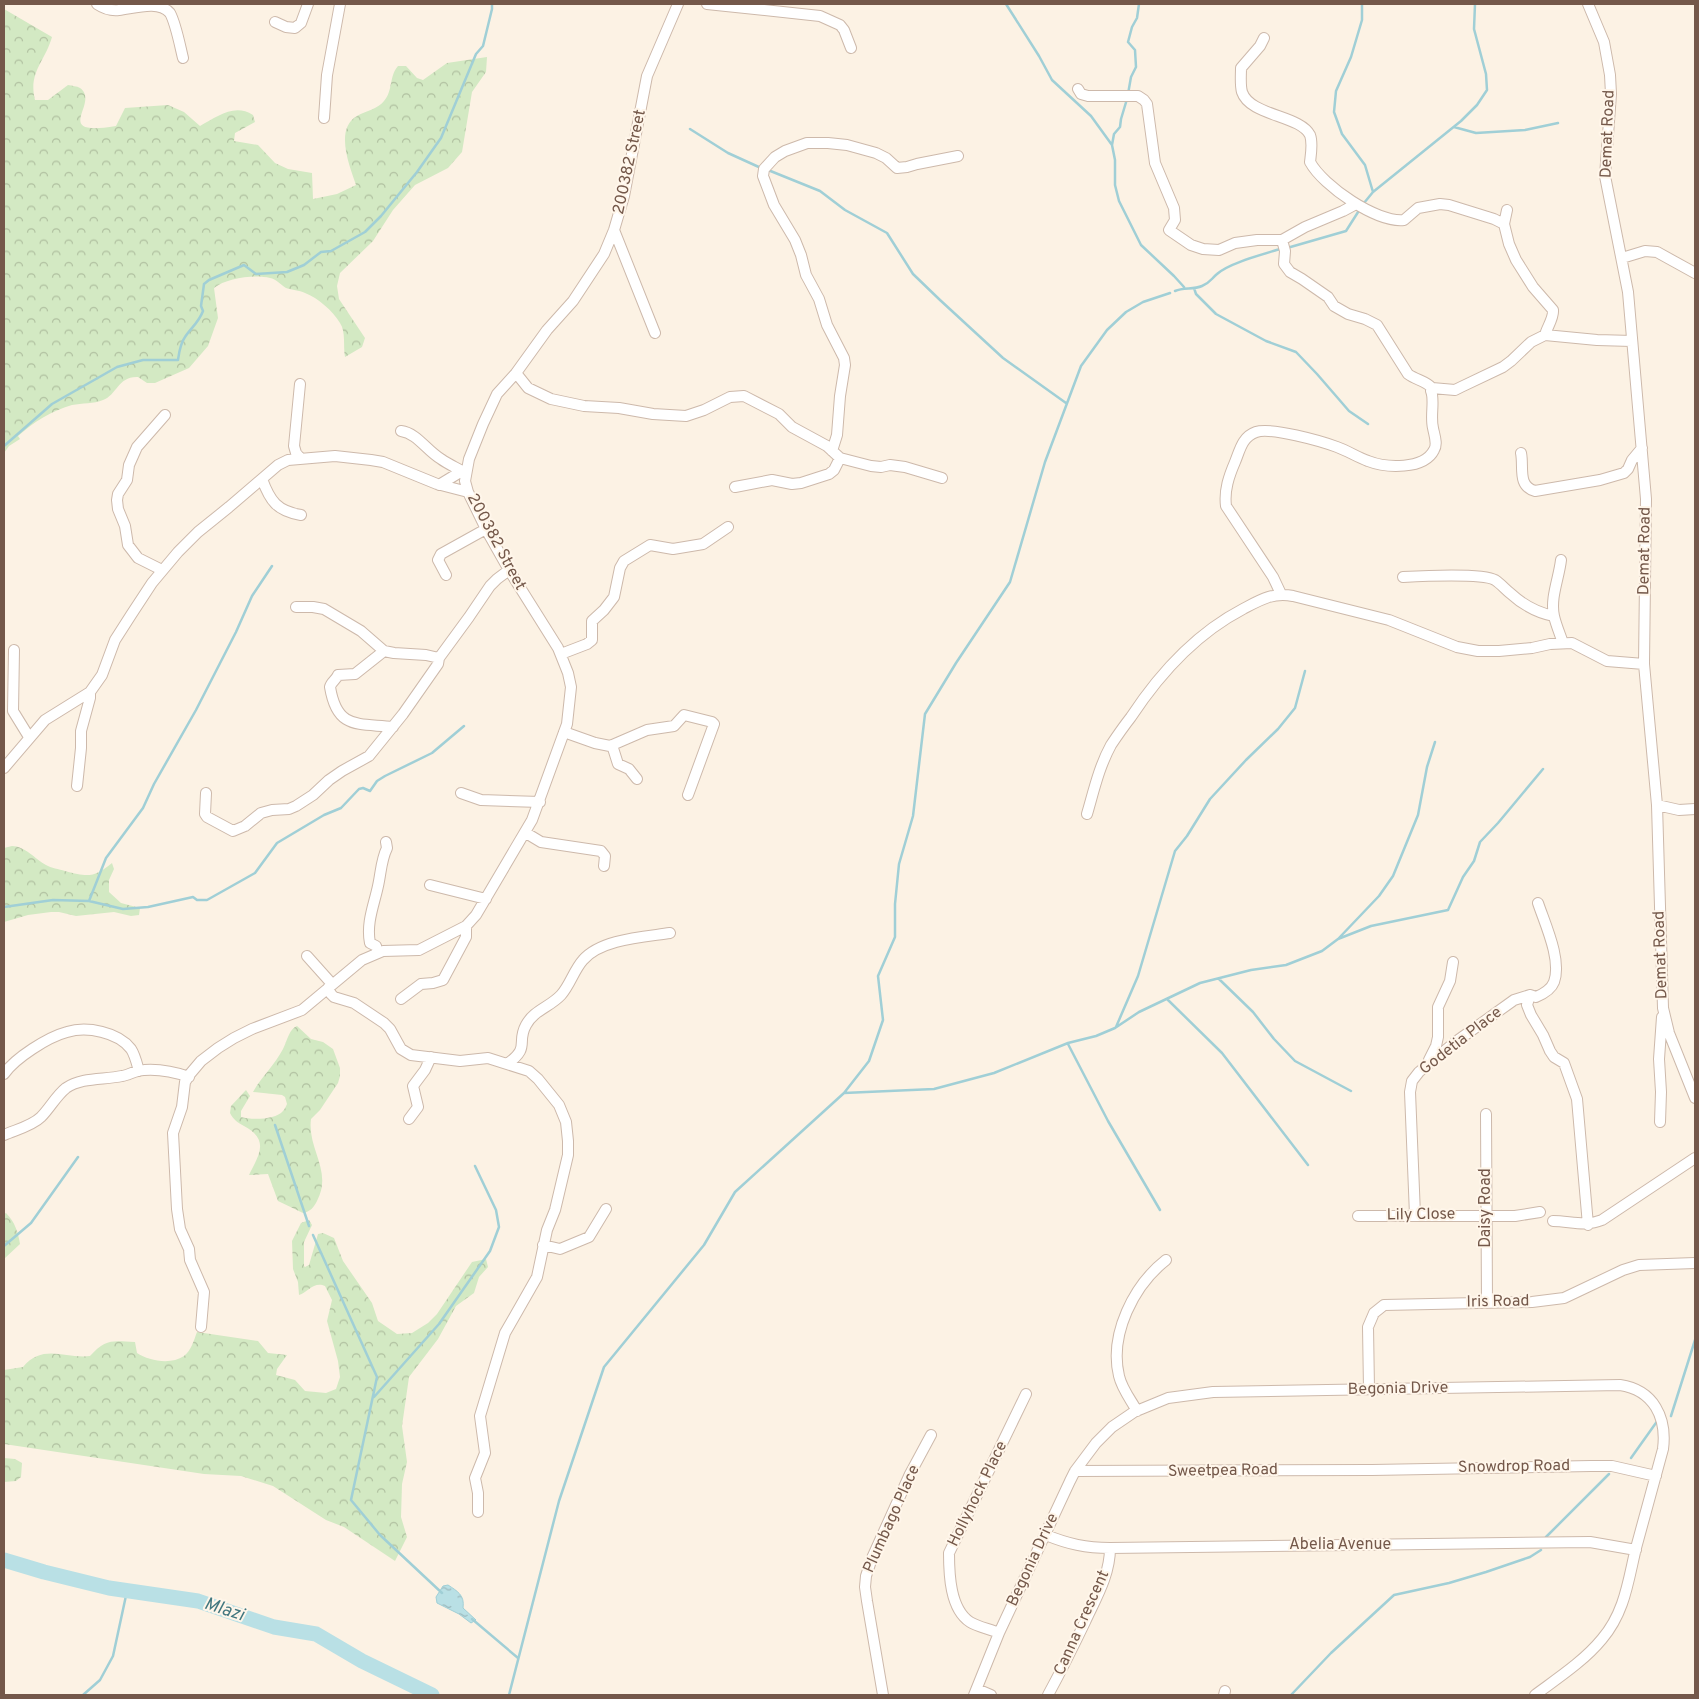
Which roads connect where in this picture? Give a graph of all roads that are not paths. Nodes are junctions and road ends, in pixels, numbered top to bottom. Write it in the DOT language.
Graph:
graph roads {
  1 [pos="96,4"];
  2 [pos="308,4"];
  3 [pos="340,4"];
  4 [pos="678,4"];
  5 [pos="707,4"];
  6 [pos="1588,4"];
  7 [pos="137,5"];
  8 [pos="800,9"];
  9 [pos="275,22"];
  10 [pos="1264,38"];
  11 [pos="851,48"];
  12 [pos="183,58"];
  13 [pos="1078,89"];
  14 [pos="324,118"];
  15 [pos="958,156"];
  16 [pos="1356,204"];
  17 [pos="1507,210"];
  18 [pos="1504,224"];
  19 [pos="614,230"];
  20 [pos="1282,240"];
  21 [pos="1622,258"];
  22 [pos="1695,273"];
  23 [pos="655,333"];
  24 [pos="1545,335"];
  25 [pos="1632,341"];
  26 [pos="516,373"];
  27 [pos="300,384"];
  28 [pos="1432,388"];
  29 [pos="166,415"];
  30 [pos="401,431"];
  31 [pos="1642,448"];
  32 [pos="832,451"];
  33 [pos="1521,453"];
  34 [pos="840,458"];
  35 [pos="301,459"];
  36 [pos="464,472"];
  37 [pos="942,478"];
  38 [pos="262,479"];
  39 [pos="439,485"];
  40 [pos="735,487"];
  41 [pos="468,492"];
  42 [pos="301,515"];
  43 [pos="728,527"];
  44 [pos="486,529"];
  45 [pos="1561,560"];
  46 [pos="162,570"];
  47 [pos="509,570"];
  48 [pos="446,575"];
  49 [pos="1404,576"];
  50 [pos="1282,594"];
  51 [pos="296,607"];
  52 [pos="1554,616"];
  53 [pos="1563,643"];
  54 [pos="14,650"];
  55 [pos="384,651"];
  56 [pos="561,654"];
  57 [pos="439,658"];
  58 [pos="1644,664"];
  59 [pos="90,692"];
  60 [pos="393,727"];
  61 [pos="564,732"];
  62 [pos="29,737"];
  63 [pos="612,745"];
  64 [pos="4,768"];
  65 [pos="637,779"];
  66 [pos="76,786"];
  67 [pos="461,792"];
  68 [pos="206,793"];
  69 [pos="688,795"];
  70 [pos="540,802"];
  71 [pos="1657,805"];
  72 [pos="1695,808"];
  73 [pos="1088,814"];
  74 [pos="526,833"];
  75 [pos="386,842"];
  76 [pos="604,866"];
  77 [pos="430,885"];
  78 [pos="486,899"];
  79 [pos="1538,902"];
  80 [pos="466,926"];
  81 [pos="670,933"];
  82 [pos="378,953"];
  83 [pos="307,956"];
  84 [pos="1454,962"];
  85 [pos="330,986"];
  86 [pos="1530,995"];
  87 [pos="401,999"];
  88 [pos="1663,1008"];
  89 [pos="431,1057"];
  90 [pos="507,1064"];
  91 [pos="1426,1066"];
  92 [pos="139,1070"];
  93 [pos="4,1074"];
  94 [pos="189,1077"];
  95 [pos="1695,1098"];
  96 [pos="1486,1114"];
  97 [pos="409,1119"];
  98 [pos="1660,1122"];
  99 [pos="4,1135"];
  100 [pos="1695,1158"];
  101 [pos="606,1209"];
  102 [pos="1540,1212"];
  103 [pos="1485,1214"];
  104 [pos="1415,1215"];
  105 [pos="1358,1216"];
  106 [pos="1553,1221"];
  107 [pos="1588,1224"];
  108 [pos="544,1245"];
  109 [pos="1166,1260"];
  110 [pos="1695,1263"];
  111 [pos="1487,1302"];
  112 [pos="201,1327"];
  113 [pos="1369,1388"];
  114 [pos="1026,1394"];
  115 [pos="1137,1411"];
  116 [pos="931,1435"];
  117 [pos="1372,1470"];
  118 [pos="1075,1471"];
  119 [pos="1656,1476"];
  120 [pos="478,1512"];
  121 [pos="1046,1535"];
  122 [pos="1110,1548"];
  123 [pos="1636,1550"];
  124 [pos="999,1633"];
  125 [pos="975,1692"];
  126 [pos="883,1695"];
  127 [pos="991,1695"];
  128 [pos="1048,1695"];
  129 [pos="1535,1695"];
  1 -- 7 [label="street"];
  2 -- 9 [label="street"];
  3 -- 14 [label="street"];
  4 -- 19 [label="street, 200382 Street"];
  5 -- 8 [label="street"];
  6 -- 21 [label="street, Demat Road"];
  7 -- 12 [label="street"];
  8 -- 11 [label="street"];
  10 -- 16 [label="street"];
  13 -- 20 [label="street"];
  15 -- 32 [label="street"];
  16 -- 18 [label="street"];
  16 -- 20 [label="street"];
  17 -- 18 [label="street"];
  18 -- 24 [label="street"];
  19 -- 23 [label="street"];
  19 -- 26 [label="street, 200382 Street"];
  20 -- 28 [label="street"];
  21 -- 22 [label="street"];
  21 -- 25 [label="street, Demat Road"];
  24 -- 25 [label="street"];
  24 -- 28 [label="street"];
  25 -- 31 [label="street, Demat Road"];
  26 -- 32 [label="street"];
  26 -- 36 [label="street, 200382 Street"];
  27 -- 35 [label="street"];
  28 -- 50 [label="street"];
  29 -- 46 [label="street"];
  30 -- 36 [label="street"];
  31 -- 33 [label="street"];
  31 -- 58 [label="street, Demat Road"];
  32 -- 34 [label="street"];
  34 -- 37 [label="street"];
  34 -- 40 [label="street"];
  35 -- 38 [label="street"];
  35 -- 39 [label="street"];
  36 -- 39 [label="street"];
  36 -- 41 [label="street, 200382 Street"];
  38 -- 42 [label="street"];
  38 -- 46 [label="street"];
  39 -- 41 [label="street"];
  41 -- 44 [label="street, 200382 Street"];
  43 -- 56 [label="street"];
  44 -- 47 [label="street, 200382 Street"];
  44 -- 48 [label="street"];
  45 -- 52 [label="street"];
  46 -- 59 [label="street"];
  47 -- 56 [label="street, 200382 Street"];
  47 -- 57 [label="street"];
  49 -- 52 [label="street"];
  50 -- 53 [label="street"];
  50 -- 73 [label="street"];
  51 -- 55 [label="street"];
  52 -- 53 [label="street"];
  53 -- 58 [label="street"];
  54 -- 62 [label="street"];
  55 -- 57 [label="street"];
  55 -- 60 [label="street"];
  56 -- 61 [label="street, 200382 Street"];
  57 -- 60 [label="street"];
  58 -- 71 [label="street, Demat Road"];
  59 -- 62 [label="street"];
  59 -- 66 [label="street"];
  60 -- 68 [label="street"];
  61 -- 63 [label="street"];
  61 -- 70 [label="street, 200382 Street"];
  62 -- 64 [label="street"];
  63 -- 65 [label="street"];
  63 -- 69 [label="street"];
  67 -- 70 [label="street"];
  70 -- 74 [label="street, 200382 Street"];
  71 -- 72 [label="street"];
  71 -- 88 [label="street, Demat Road"];
  74 -- 76 [label="street"];
  74 -- 78 [label="street, 200382 Street"];
  75 -- 82 [label="street"];
  77 -- 78 [label="street"];
  78 -- 80 [label="street, 200382 Street"];
  79 -- 86 [label="street, Godetia Place"];
  80 -- 82 [label="street, 200382 Street"];
  80 -- 87 [label="street"];
  81 -- 90 [label="street"];
  82 -- 85 [label="street"];
  83 -- 85 [label="street"];
  84 -- 91 [label="street"];
  85 -- 89 [label="street"];
  85 -- 94 [label="street"];
  86 -- 91 [label="street, Godetia Place"];
  86 -- 107 [label="street"];
  88 -- 95 [label="street, Demat Road"];
  88 -- 98 [label="street"];
  89 -- 90 [label="street"];
  89 -- 97 [label="street"];
  90 -- 108 [label="street"];
  91 -- 104 [label="street, Godetia Place"];
  92 -- 93 [label="street"];
  92 -- 94 [label="street"];
  92 -- 99 [label="street"];
  94 -- 112 [label="street"];
  96 -- 103 [label="street, Daisy Road"];
  100 -- 107 [label="street"];
  101 -- 108 [label="street"];
  102 -- 103 [label="street, Lily Close"];
  103 -- 104 [label="street, Lily Close"];
  103 -- 111 [label="street, Daisy Road"];
  104 -- 105 [label="street, Lily Close"];
  106 -- 107 [label="street"];
  108 -- 120 [label="street"];
  109 -- 115 [label="street"];
  110 -- 111 [label="street, Iris Road"];
  111 -- 113 [label="street, Iris Road"];
  113 -- 115 [label="street, Begonia Drive"];
  113 -- 119 [label="street, Begonia Drive"];
  114 -- 124 [label="street, Hollyhock Place"];
  115 -- 118 [label="street, Begonia Drive"];
  116 -- 126 [label="street, Plumbago Place"];
  117 -- 118 [label="street, Sweetpea Road"];
  117 -- 119 [label="street, Snowdrop Road"];
  118 -- 121 [label="street, Begonia Drive"];
  119 -- 123 [label="street, Begonia Drive"];
  121 -- 122 [label="street, Abelia Avenue"];
  121 -- 124 [label="street, Begonia Drive"];
  122 -- 123 [label="street, Abelia Avenue"];
  122 -- 128 [label="street, Canna Crescent"];
  123 -- 129 [label="street, Begonia Drive"];
  124 -- 125 [label="street, Begonia Drive"];
  125 -- 127 [label="street"];
}
